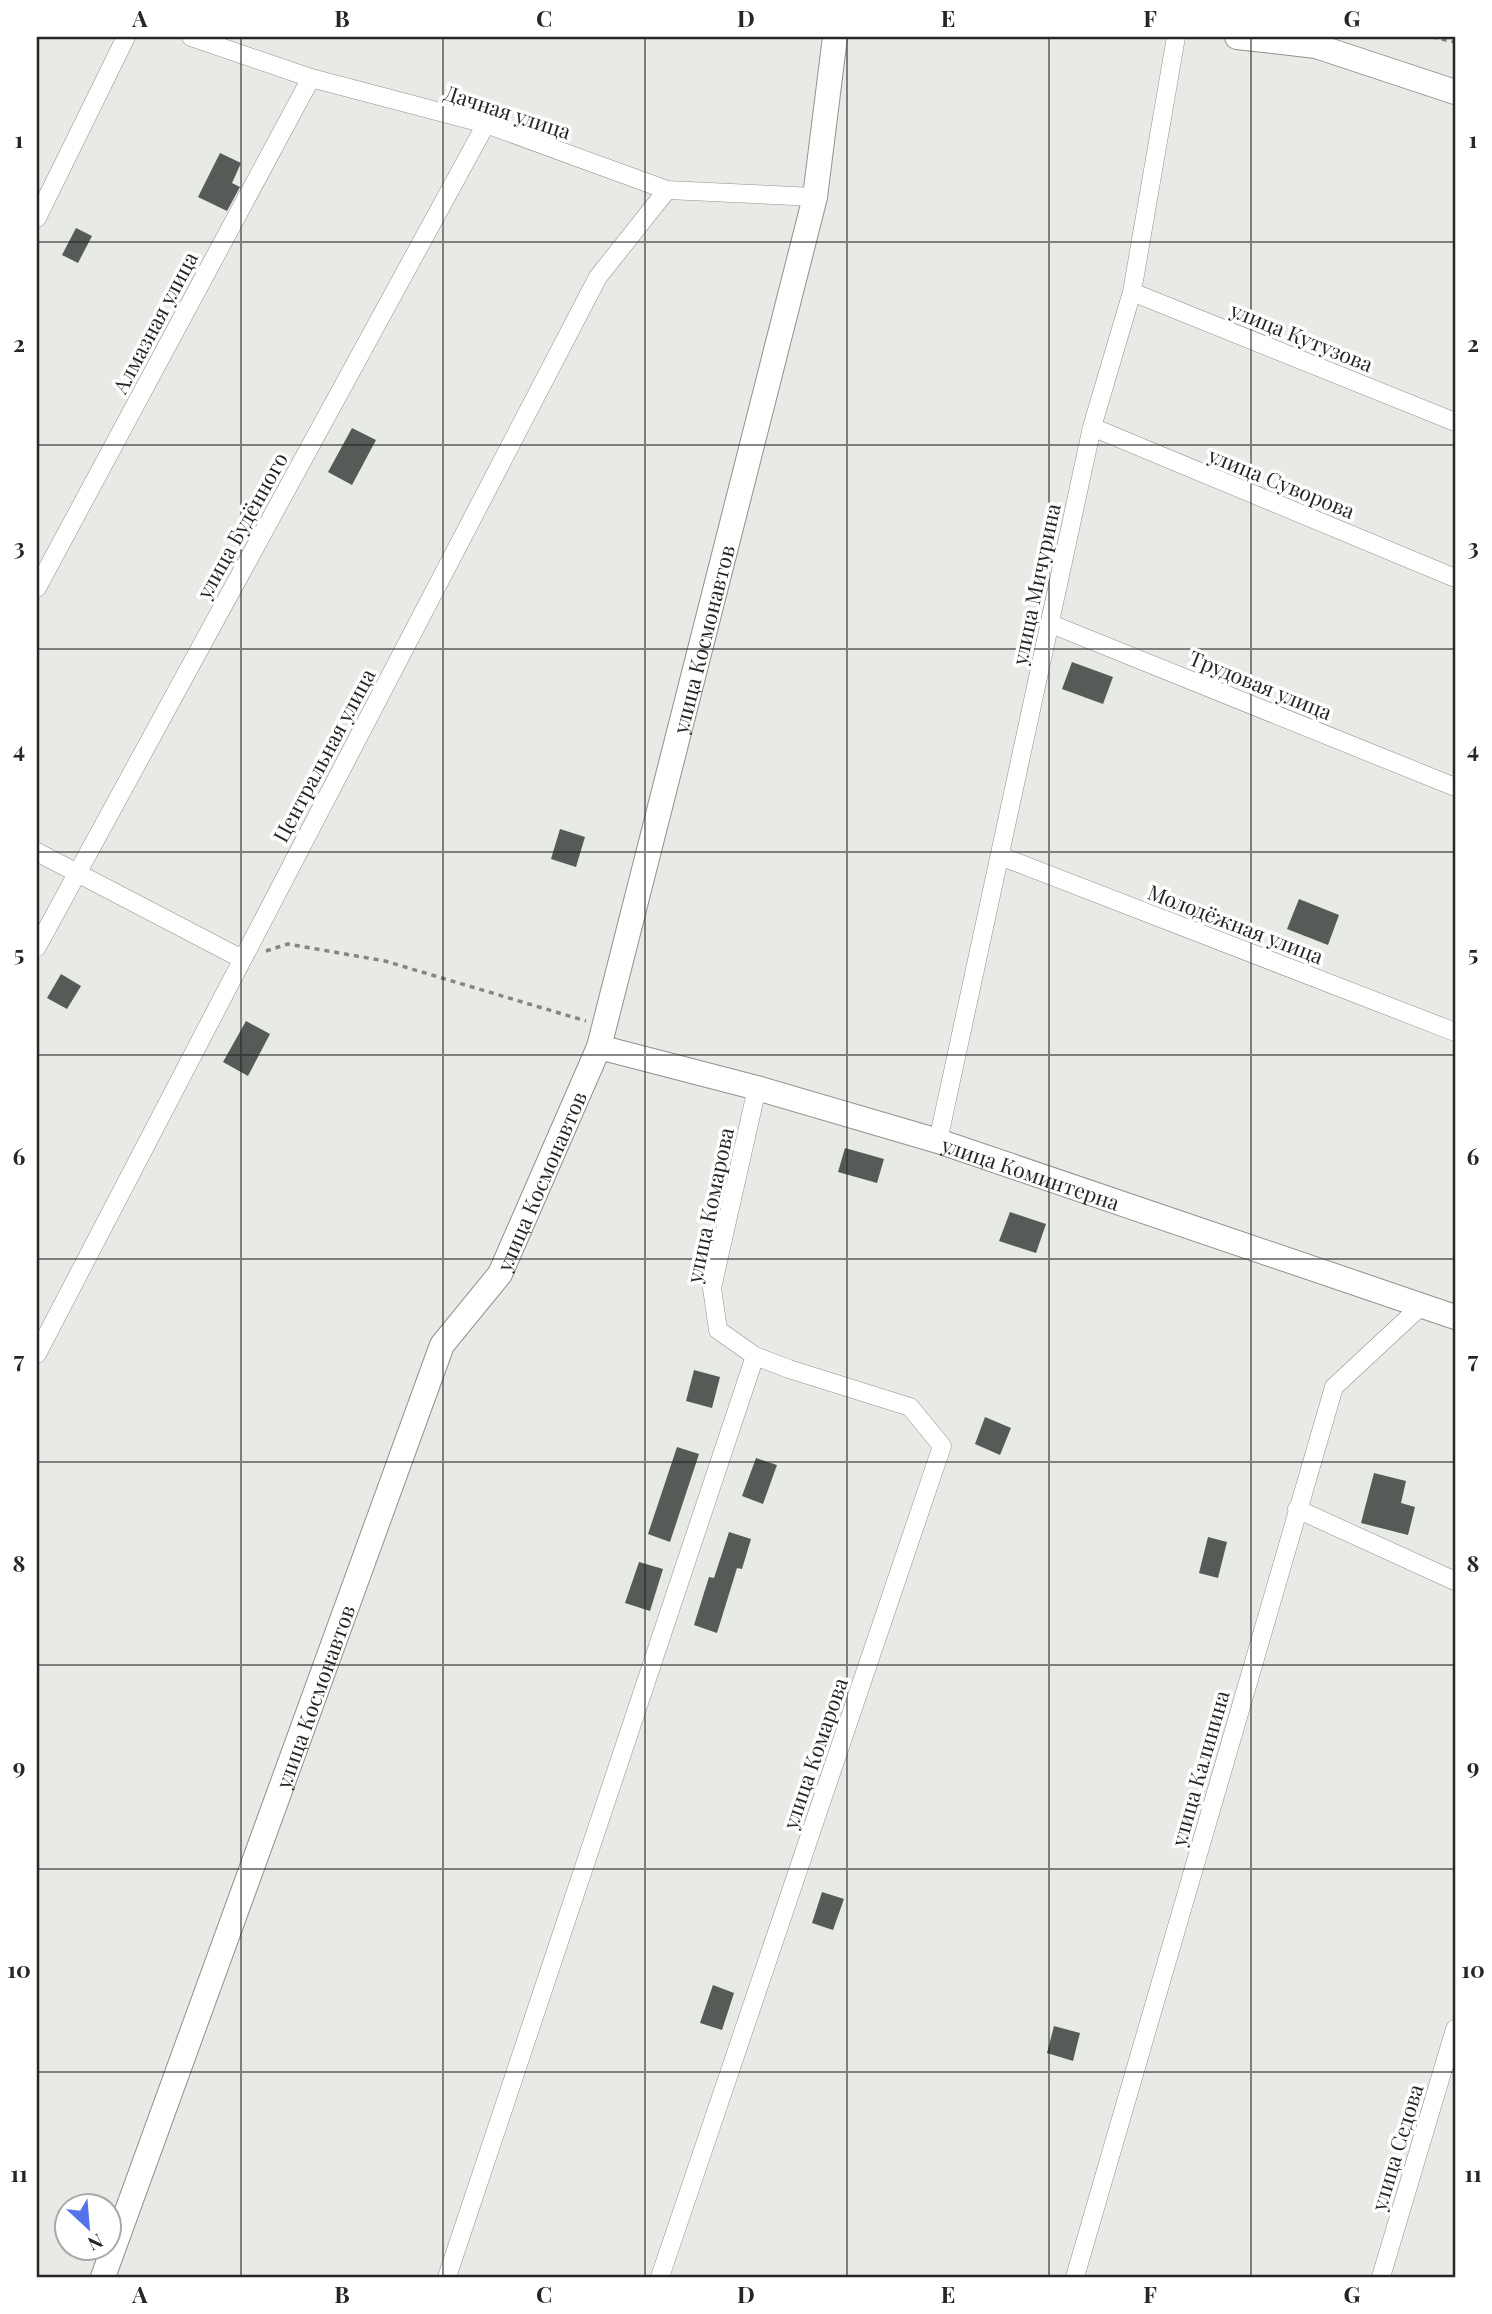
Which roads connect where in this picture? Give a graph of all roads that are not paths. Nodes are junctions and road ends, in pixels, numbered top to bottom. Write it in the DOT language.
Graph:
graph roads {
  1 [pos="126,37"];
  2 [pos="191,37"];
  3 [pos="835,37"];
  4 [pos="1176,37"];
  5 [pos="1237,37"];
  6 [pos="311,78"];
  7 [pos="1455,92"];
  8 [pos="486,124"];
  9 [pos="667,190"];
  10 [pos="815,197"];
  11 [pos="37,218"];
  12 [pos="1132,292"];
  13 [pos="1455,422"];
  14 [pos="1092,428"];
  15 [pos="1455,578"];
  16 [pos="37,588"];
  17 [pos="1051,624"];
  18 [pos="1455,787"];
  19 [pos="37,852"];
  20 [pos="1000,856"];
  21 [pos="77,872"];
  22 [pos="37,947"];
  23 [pos="242,959"];
  24 [pos="1455,1032"];
  25 [pos="602,1037"];
  26 [pos="757,1088"];
  27 [pos="938,1141"];
  28 [pos="1421,1306"];
  29 [pos="1455,1317"];
  30 [pos="37,1354"];
  31 [pos="755,1356"];
  32 [pos="1297,1509"];
  33 [pos="1455,1581"];
  34 [pos="1455,2029"];
  35 [pos="103,2277"];
  36 [pos="447,2277"];
  37 [pos="660,2277"];
  38 [pos="1075,2277"];
  39 [pos="1380,2277"];
  1 -- 11 [label="street"];
  2 -- 6 [label="street, Дачная улица"];
  3 -- 10 [label="street, улица Космонавтов"];
  4 -- 12 [label="street, улица Мичурина"];
  5 -- 7 [label="street"];
  6 -- 8 [label="street, Дачная улица"];
  6 -- 16 [label="street, Алмазная улица"];
  8 -- 9 [label="street, Дачная улица"];
  8 -- 21 [label="street, улица Будённого"];
  9 -- 10 [label="street, Дачная улица"];
  9 -- 23 [label="street, Центральная улица"];
  10 -- 25 [label="street, улица Космонавтов"];
  12 -- 13 [label="street, улица Кутузова"];
  12 -- 14 [label="street, улица Мичурина"];
  14 -- 15 [label="street, улица Суворова"];
  14 -- 17 [label="street, улица Мичурина"];
  17 -- 18 [label="street, Трудовая улица"];
  17 -- 20 [label="street, улица Мичурина"];
  19 -- 21 [label="street"];
  20 -- 24 [label="street, Молодёжная улица"];
  20 -- 27 [label="street, улица Мичурина"];
  21 -- 22 [label="street, улица Будённого"];
  21 -- 23 [label="street"];
  23 -- 30 [label="street, Центральная улица"];
  25 -- 26 [label="street, улица Коминтерна"];
  25 -- 35 [label="street, улица Космонавтов"];
  26 -- 27 [label="street, улица Коминтерна"];
  26 -- 31 [label="street, улица Комарова"];
  27 -- 28 [label="street, улица Коминтерна"];
  28 -- 29 [label="street, улица Коминтерна"];
  28 -- 32 [label="street, улица Калинина"];
  31 -- 36 [label="street"];
  31 -- 37 [label="street, улица Комарова"];
  32 -- 33 [label="street"];
  32 -- 38 [label="street, улица Калинина"];
  34 -- 39 [label="street, улица Седова"];
}
